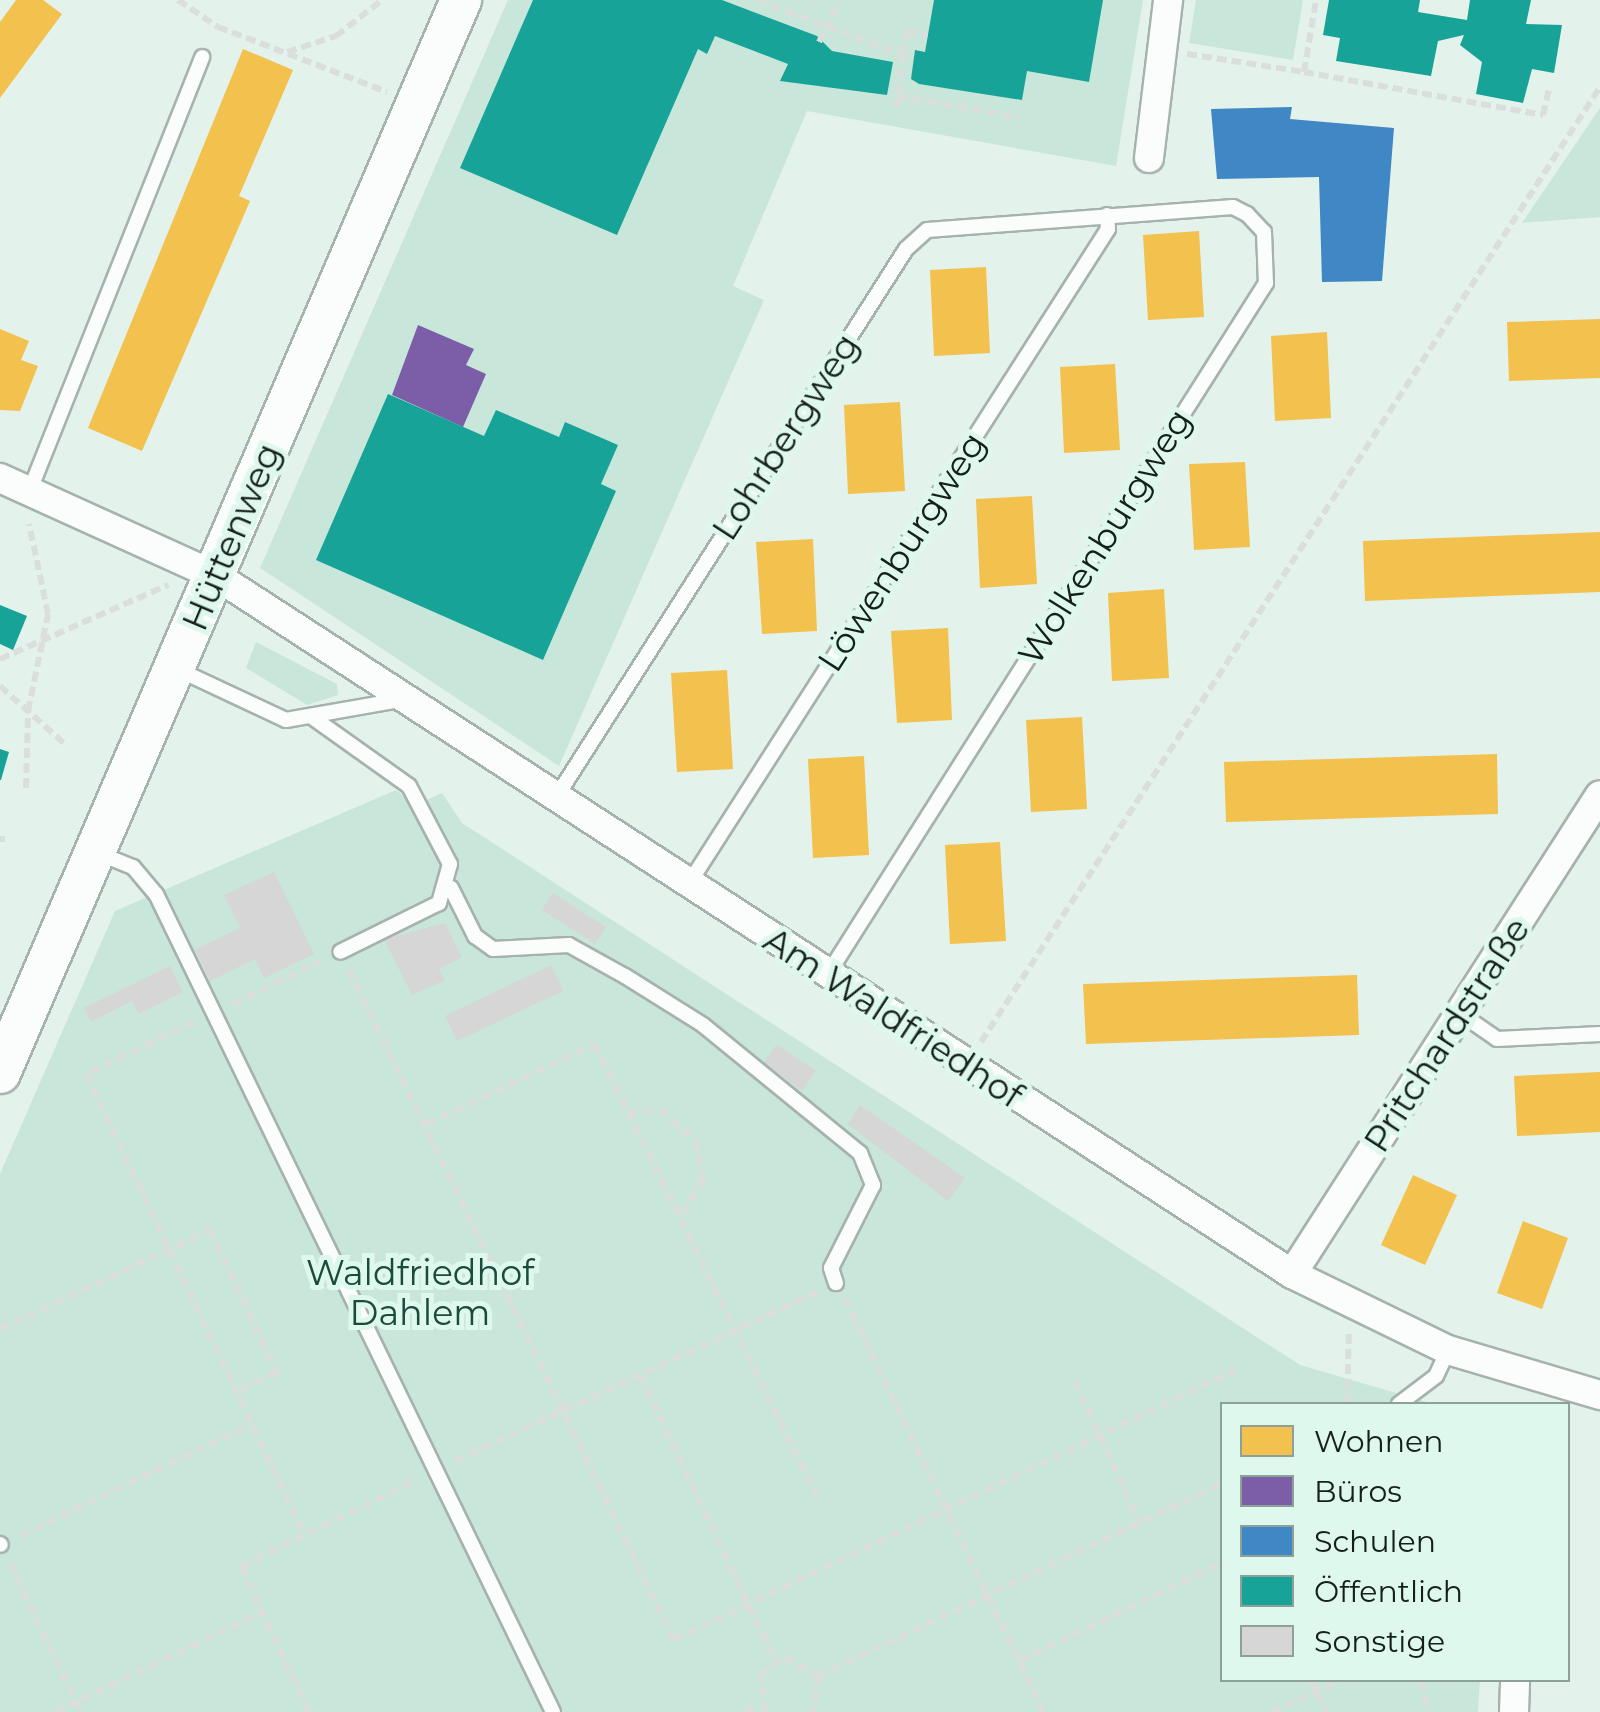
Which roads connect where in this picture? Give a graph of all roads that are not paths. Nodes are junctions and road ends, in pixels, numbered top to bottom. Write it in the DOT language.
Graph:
graph roads {
  1 [pos="461,0"];
  2 [pos="1168,0"];
  3 [pos="202,57"];
  4 [pos="1149,158"];
  5 [pos="1107,215"];
  6 [pos="0,478"];
  7 [pos="30,490"];
  8 [pos="218,577"];
  9 [pos="176,668"];
  10 [pos="399,700"];
  11 [pos="312,717"];
  12 [pos="1600,795"];
  13 [pos="554,801"];
  14 [pos="98,853"];
  15 [pos="687,886"];
  16 [pos="450,888"];
  17 [pos="340,952"];
  18 [pos="827,975"];
  19 [pos="1461,1014"];
  20 [pos="1600,1034"];
  21 [pos="0,1073"];
  22 [pos="1292,1274"];
  23 [pos="836,1283"];
  24 [pos="1448,1350"];
  25 [pos="1600,1395"];
  26 [pos="1554,1396"];
  27 [pos="1402,1402"];
  28 [pos="1516,1682"];
  29 [pos="552,1712"];
  30 [pos="1514,1712"];
  1 -- 8 [label="main road, Hüttenweg"];
  2 -- 4 [label="street"];
  3 -- 7 [label="lane"];
  5 -- 13 [label="lane, Lohrbergweg"];
  5 -- 15 [label="lane, Löwenburgweg"];
  5 -- 18 [label="lane, Wolkenburgweg"];
  6 -- 7 [label="street, Am Waldfriedhof"];
  7 -- 8 [label="street, Am Waldfriedhof"];
  8 -- 9 [label="main road, Hüttenweg"];
  8 -- 10 [label="street, Am Waldfriedhof"];
  9 -- 11 [label="lane"];
  9 -- 14 [label="main road, Hüttenweg"];
  10 -- 11 [label="lane"];
  10 -- 13 [label="street, Am Waldfriedhof"];
  11 -- 16 [label="lane"];
  12 -- 19 [label="street, Pritchardstraße"];
  13 -- 15 [label="street, Am Waldfriedhof"];
  14 -- 21 [label="main road, Hüttenweg"];
  14 -- 29 [label="lane"];
  15 -- 18 [label="street, Am Waldfriedhof"];
  16 -- 17 [label="lane"];
  16 -- 23 [label="lane"];
  18 -- 22 [label="street, Am Waldfriedhof"];
  19 -- 20 [label="lane"];
  19 -- 22 [label="street, Pritchardstraße"];
  22 -- 24 [label="street, Am Waldfriedhof"];
  24 -- 26 [label="street, Am Waldfriedhof"];
  24 -- 27 [label="lane"];
  25 -- 26 [label="street, Am Waldfriedhof"];
  28 -- 30 [label="street"];
}
